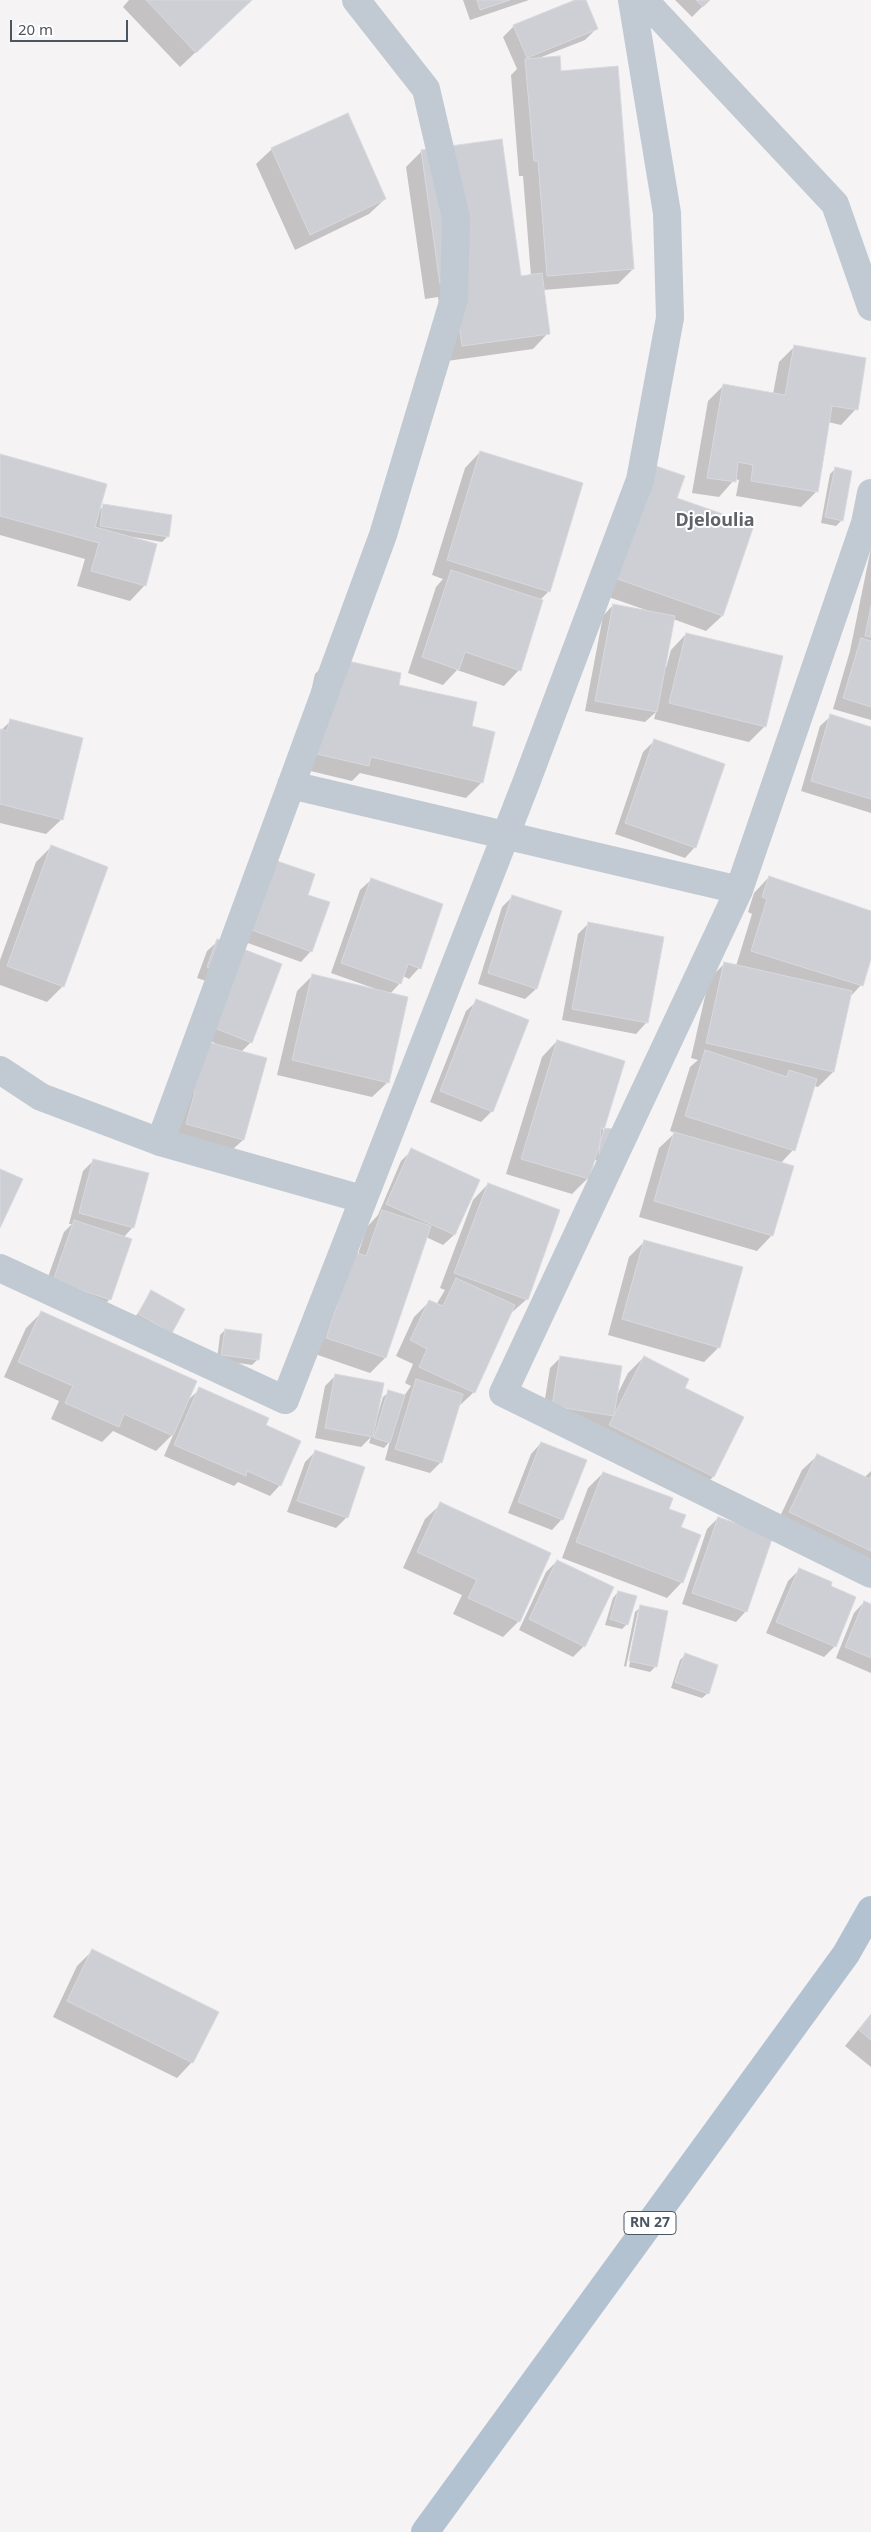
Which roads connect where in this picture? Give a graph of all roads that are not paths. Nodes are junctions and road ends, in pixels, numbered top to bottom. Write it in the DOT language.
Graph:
graph roads {
  1 [pos="356,0"];
  2 [pos="632,0"];
  3 [pos="644,0"];
  4 [pos="871,307"];
  5 [pos="871,493"];
  6 [pos="291,784"];
  7 [pos="506,834"];
  8 [pos="739,890"];
  9 [pos="0,1070"];
  10 [pos="160,1142"];
  11 [pos="362,1199"];
  12 [pos="0,1268"];
  13 [pos="871,1574"];
  14 [pos="871,1910"];
  15 [pos="425,2532"];
  1 -- 6 [label="street"];
  2 -- 7 [label="street"];
  3 -- 4 [label="street"];
  5 -- 8 [label="street"];
  6 -- 7 [label="street"];
  6 -- 10 [label="street"];
  7 -- 8 [label="street"];
  7 -- 11 [label="street"];
  8 -- 13 [label="street"];
  9 -- 10 [label="street"];
  10 -- 11 [label="street"];
  11 -- 12 [label="street"];
  14 -- 15 [label="main road, RN 27"];
}
